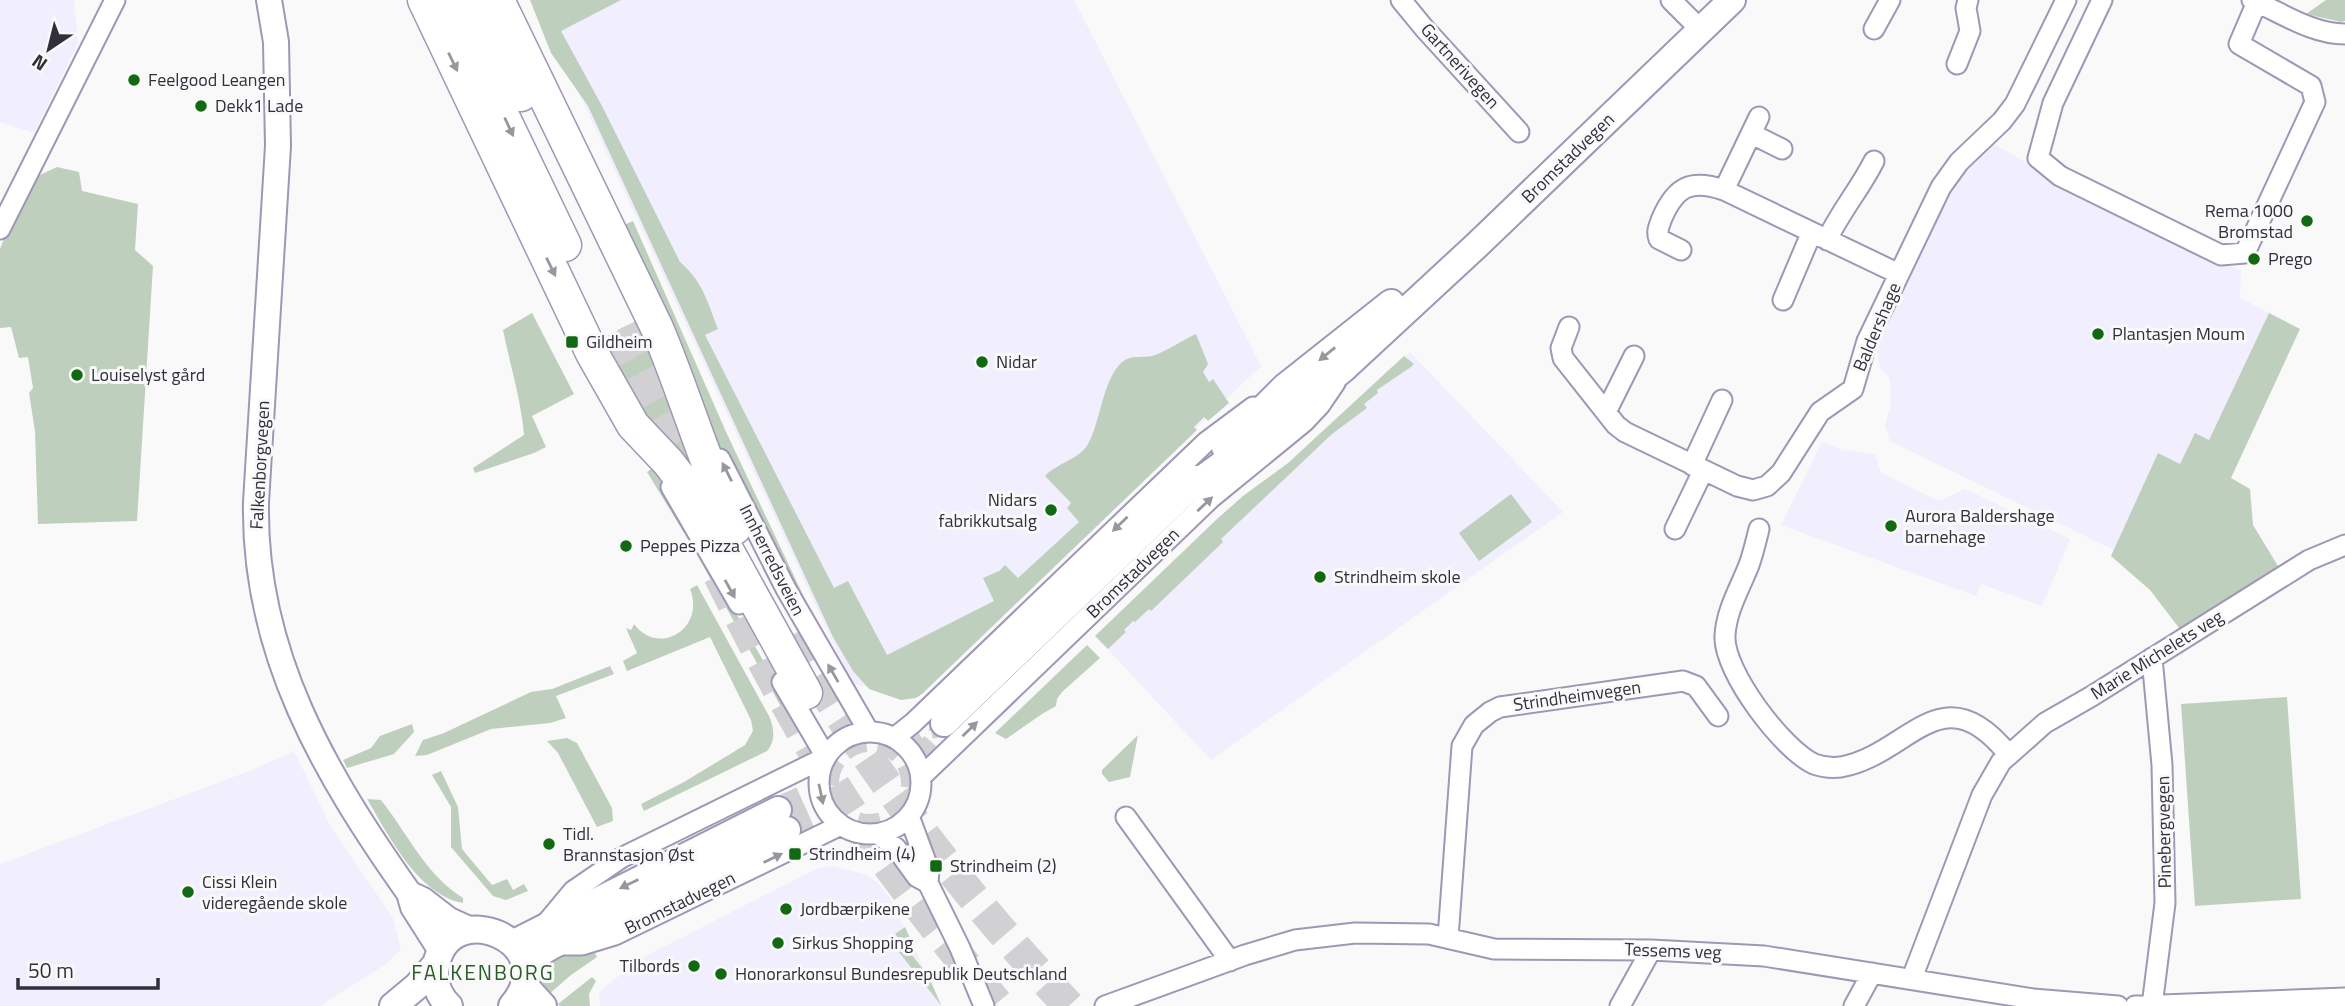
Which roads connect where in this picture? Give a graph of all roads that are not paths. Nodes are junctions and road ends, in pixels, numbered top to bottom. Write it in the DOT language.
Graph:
graph roads {
  1 [pos="115,0"];
  2 [pos="269,0"];
  3 [pos="424,0"];
  4 [pos="447,0"];
  5 [pos="474,0"];
  6 [pos="498,0"];
  7 [pos="1401,0"];
  8 [pos="1671,0"];
  9 [pos="1732,0"];
  10 [pos="1890,0"];
  11 [pos="1968,0"];
  12 [pos="2065,0"];
  13 [pos="2102,0"];
  14 [pos="2255,1"];
  15 [pos="1874,29"];
  16 [pos="1701,30"];
  17 [pos="2345,34"];
  18 [pos="1957,64"];
  19 [pos="1519,132"];
  20 [pos="1782,149"];
  21 [pos="1874,161"];
  22 [pos="1724,190"];
  23 [pos="0,229"];
  24 [pos="1819,237"];
  25 [pos="1681,250"];
  26 [pos="1899,274"];
  27 [pos="1433,284"];
  28 [pos="1783,300"];
  29 [pos="1569,327"];
  30 [pos="1634,356"];
  31 [pos="1343,369"];
  32 [pos="680,386"];
  33 [pos="1285,387"];
  34 [pos="1722,400"];
  35 [pos="1606,412"];
  36 [pos="633,425"];
  37 [pos="1698,468"];
  38 [pos="1187,490"];
  39 [pos="1675,529"];
  40 [pos="1759,529"];
  41 [pos="2345,545"];
  42 [pos="2309,560"];
  43 [pos="2345,561"];
  44 [pos="2152,657"];
  45 [pos="1718,716"];
  46 [pos="944,723"];
  47 [pos="869,732"];
  48 [pos="894,738"];
  49 [pos="2008,754"];
  50 [pos="826,757"];
  51 [pos="921,777"];
  52 [pos="909,816"];
  53 [pos="1126,817"];
  54 [pos="782,820"];
  55 [pos="841,825"];
  56 [pos="878,834"];
  57 [pos="928,883"];
  58 [pos="409,893"];
  59 [pos="471,930"];
  60 [pos="548,936"];
  61 [pos="1448,938"];
  62 [pos="1650,950"];
  63 [pos="439,958"];
  64 [pos="1230,961"];
  65 [pos="1872,973"];
  66 [pos="519,974"];
  67 [pos="1912,978"];
  68 [pos="2345,998"];
  69 [pos="393,1006"];
  70 [pos="449,1006"];
  71 [pos="543,1006"];
  72 [pos="984,1006"];
  73 [pos="1105,1006"];
  74 [pos="1620,1006"];
  75 [pos="1854,1006"];
  76 [pos="2118,1006"];
  77 [pos="2135,1006"];
  78 [pos="2152,1006"];
  1 -- 23 [label="street"];
  2 -- 58 [label="street, Falkenborgvegen"];
  3 -- 36 [label="highway, one-way"];
  4 -- 5 [label="highway, one-way"];
  6 -- 32 [label="highway"];
  7 -- 19 [label="street, Gartnerivegen"];
  8 -- 16 [label="street"];
  9 -- 16 [label="main road, Bromstadvegen"];
  10 -- 15 [label="street"];
  11 -- 18 [label="street"];
  12 -- 26 [label="street, Baldershage"];
  13 -- 14 [label="street"];
  14 -- 17 [label="street"];
  16 -- 27 [label="main road, Bromstadvegen"];
  20 -- 22 [label="street"];
  21 -- 24 [label="street"];
  22 -- 24 [label="street, Baldershage"];
  22 -- 25 [label="street, Baldershage"];
  24 -- 26 [label="street, Baldershage"];
  24 -- 28 [label="street"];
  26 -- 37 [label="street, Baldershage"];
  27 -- 31 [label="main road, Bromstadvegen"];
  27 -- 33 [label="main road, Bromstadvegen, one-way"];
  29 -- 35 [label="street, Baldershage"];
  30 -- 35 [label="street"];
  31 -- 38 [label="main road, Bromstadvegen"];
  51 -- 31 [label="street, Bromstadvegen, one-way"];
  32 -- 36 [label="highway"];
  47 -- 32 [label="street, Innherredsveien, one-way"];
  33 -- 38 [label="main road, Bromstadvegen"];
  33 -- 48 [label="street, Bromstadvegen, one-way"];
  34 -- 37 [label="street"];
  35 -- 37 [label="street, Baldershage"];
  36 -- 50 [label="street, one-way"];
  37 -- 39 [label="street"];
  38 -- 46 [label="main road, Bromstadvegen"];
  40 -- 49 [label="street"];
  41 -- 42 [label="street, Marie Michelets veg"];
  42 -- 43 [label="street"];
  42 -- 44 [label="street, Marie Michelets veg"];
  44 -- 49 [label="street, Marie Michelets veg"];
  44 -- 78 [label="street, Pinebergvegen"];
  45 -- 61 [label="street, Strindheimvegen"];
  47 -- 48 [label="street"];
  47 -- 50 [label="street"];
  48 -- 51 [label="street"];
  49 -- 67 [label="street, Marie Michelets veg"];
  50 -- 55 [label="street, one-way"];
  50 -- 60 [label="street, Bromstadvegen"];
  51 -- 52 [label="street"];
  52 -- 56 [label="street"];
  52 -- 57 [label="street"];
  53 -- 64 [label="street"];
  54 -- 60 [label="main road, Bromstadvegen"];
  55 -- 56 [label="street"];
  60 -- 55 [label="street, Bromstadvegen, one-way"];
  56 -- 57 [label="street"];
  57 -- 72 [label="street"];
  58 -- 59 [label="street, Falkenborgvegen"];
  58 -- 63 [label="street, Falkenborgvegen"];
  59 -- 63 [label="main road"];
  59 -- 66 [label="main road"];
  60 -- 66 [label="main road, Bromstadvegen"];
  61 -- 62 [label="street, Tessems veg"];
  61 -- 64 [label="street, Tessems veg"];
  62 -- 65 [label="street, Tessems veg"];
  62 -- 74 [label="street"];
  63 -- 69 [label="main road"];
  63 -- 70 [label="main road"];
  64 -- 73 [label="street, Tessems veg"];
  65 -- 67 [label="street, Tessems veg"];
  65 -- 75 [label="street"];
  66 -- 71 [label="main road"];
  67 -- 76 [label="street, Tessems veg"];
  68 -- 78 [label="street"];
  77 -- 78 [label="street"];
}
